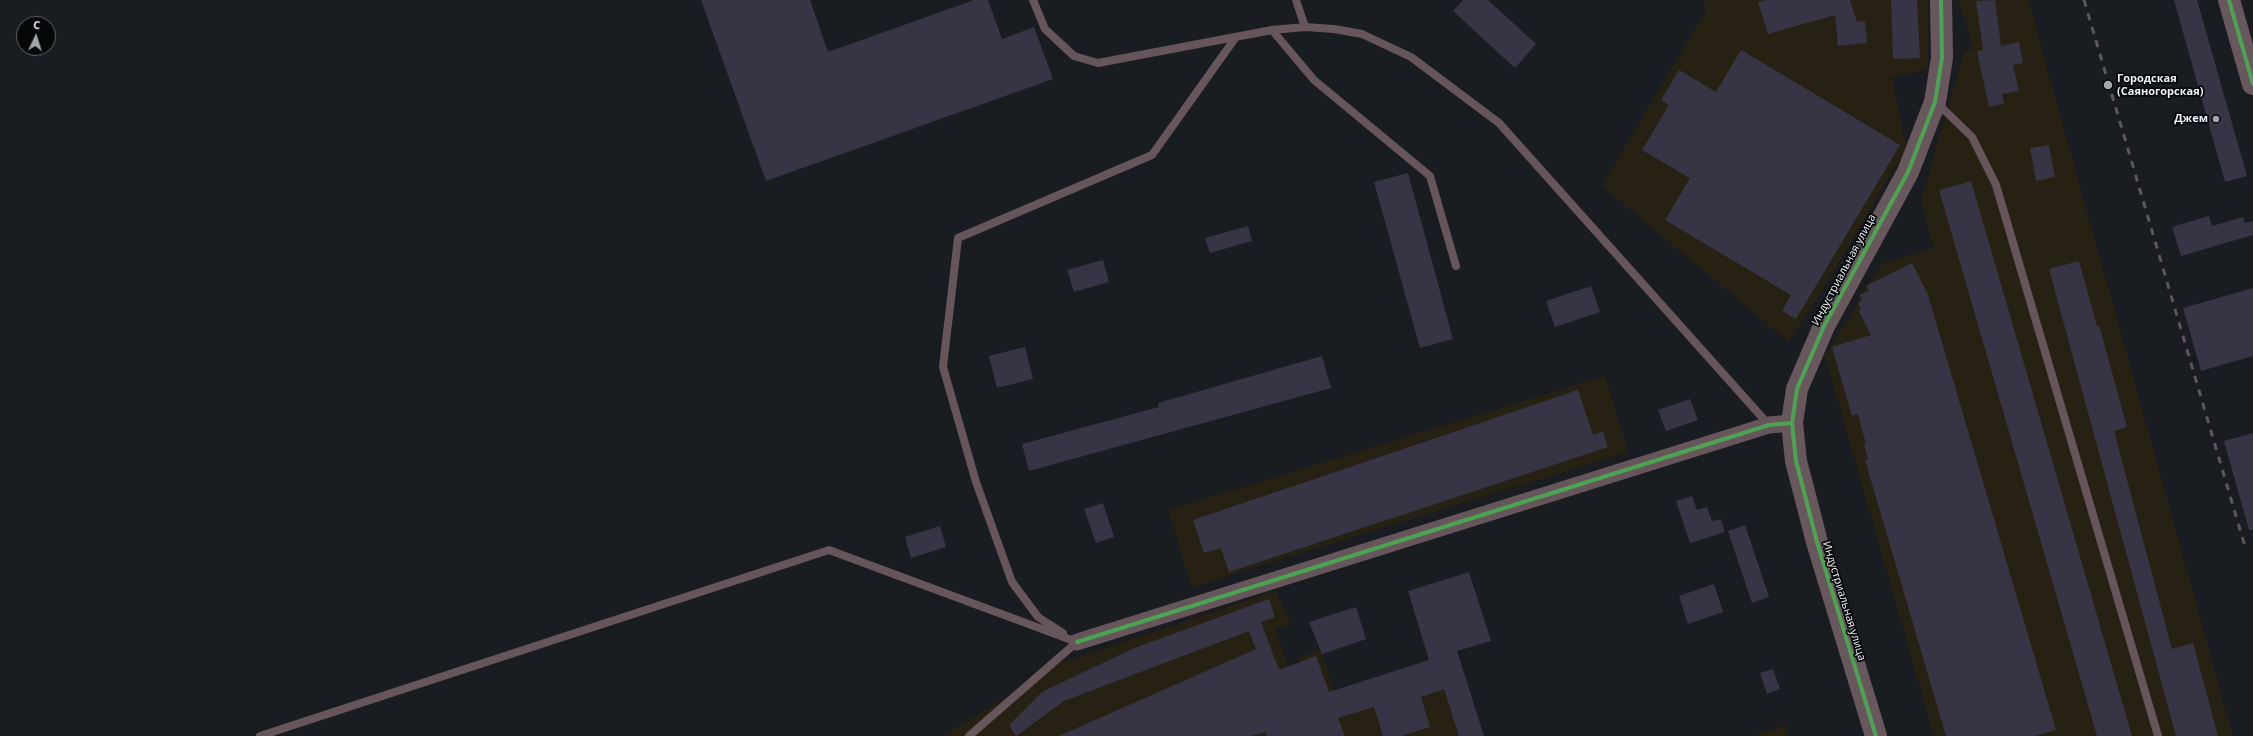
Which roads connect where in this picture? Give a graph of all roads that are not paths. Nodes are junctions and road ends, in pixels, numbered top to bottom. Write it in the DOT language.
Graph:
graph roads {
  1 [pos="1033,0"];
  2 [pos="1296,0"];
  3 [pos="1941,0"];
  4 [pos="2229,0"];
  5 [pos="1305,27"];
  6 [pos="1272,30"];
  7 [pos="1236,37"];
  8 [pos="2252,74"];
  9 [pos="1936,102"];
  10 [pos="1456,266"];
  11 [pos="1792,423"];
  12 [pos="1769,425"];
  13 [pos="1077,642"];
  14 [pos="260,736"];
  15 [pos="969,736"];
  16 [pos="1876,736"];
  17 [pos="2158,736"];
  1 -- 7 [label="lane"];
  2 -- 5 [label="lane"];
  3 -- 9 [label="street, Индустриальная улица"];
  4 -- 8 [label="street"];
  5 -- 6 [label="lane"];
  5 -- 12 [label="lane"];
  6 -- 7 [label="lane"];
  6 -- 10 [label="lane"];
  7 -- 13 [label="lane"];
  9 -- 11 [label="street, Индустриальная улица"];
  9 -- 17 [label="lane"];
  11 -- 12 [label="street"];
  11 -- 16 [label="street, Индустриальная улица"];
  12 -- 13 [label="street"];
  13 -- 14 [label="lane"];
  13 -- 15 [label="lane"];
}
